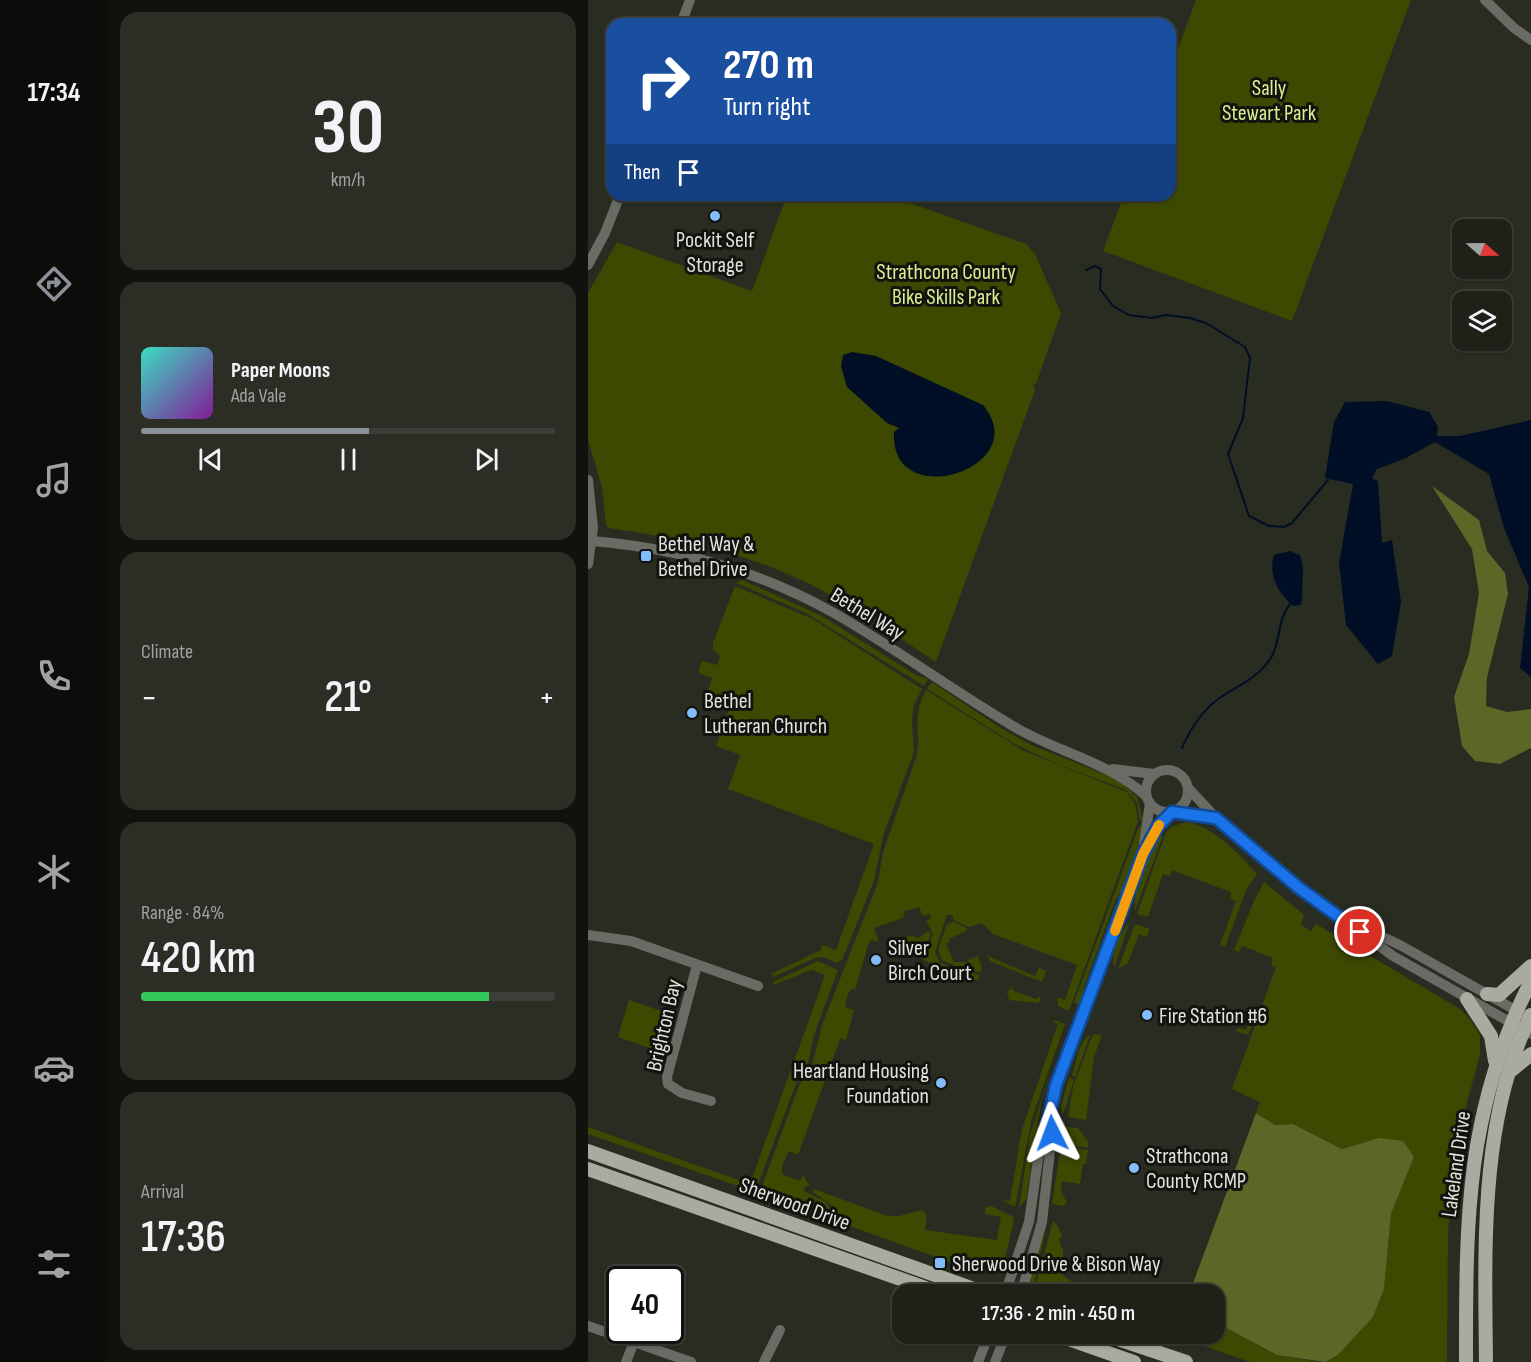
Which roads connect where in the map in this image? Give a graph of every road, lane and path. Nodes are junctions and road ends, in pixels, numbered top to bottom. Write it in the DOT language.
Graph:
graph roads {
  1 [pos="690,0"];
  2 [pos="1485,0"];
  3 [pos="1493,4"];
  4 [pos="683,18"];
  5 [pos="1531,40"];
  6 [pos="618,201"];
  7 [pos="588,265"];
  8 [pos="588,480"];
  9 [pos="592,541"];
  10 [pos="588,564"];
  11 [pos="1105,768"];
  12 [pos="1154,774"];
  13 [pos="1189,789"];
  14 [pos="1148,800"];
  15 [pos="1174,811"];
  16 [pos="1216,818"];
  17 [pos="1143,854"];
  18 [pos="1344,920"];
  19 [pos="588,935"];
  20 [pos="697,965"];
  21 [pos="1531,966"];
  22 [pos="1531,981"];
  23 [pos="758,986"];
  24 [pos="1487,993"];
  25 [pos="1467,999"];
  26 [pos="1513,1016"];
  27 [pos="1529,1023"];
  28 [pos="1531,1054"];
  29 [pos="1495,1067"];
  30 [pos="1510,1072"];
  31 [pos="711,1101"];
  32 [pos="1047,1126"];
  33 [pos="588,1151"];
  34 [pos="588,1170"];
  35 [pos="914,1284"];
  36 [pos="960,1284"];
  37 [pos="1008,1284"];
  38 [pos="1024,1284"];
  39 [pos="1465,1294"];
  40 [pos="588,1326"];
  41 [pos="780,1330"];
  42 [pos="606,1332"];
  43 [pos="633,1344"];
  44 [pos="640,1344"];
  45 [pos="986,1344"];
  46 [pos="1002,1344"];
  47 [pos="1083,1344"];
  48 [pos="1132,1344"];
  49 [pos="626,1362"];
  50 [pos="691,1362"];
  51 [pos="764,1362"];
  52 [pos="978,1362"];
  53 [pos="995,1362"];
  54 [pos="1134,1362"];
  55 [pos="1186,1362"];
  56 [pos="1465,1362"];
  57 [pos="1475,1362"];
  58 [pos="1486,1362"];
  1 -- 4 [label="street"];
  2 -- 3 [label="street"];
  3 -- 5 [label="street"];
  6 -- 7 [label="street"];
  8 -- 9 [label="street"];
  9 -- 10 [label="street"];
  9 -- 11 [label="street, Bethel Way"];
  11 -- 12 [label="street, Bethel Way"];
  11 -- 14 [label="street, Bethel Way"];
  12 -- 13 [label="street"];
  12 -- 14 [label="street"];
  13 -- 15 [label="street"];
  13 -- 16 [label="street"];
  14 -- 15 [label="street"];
  14 -- 17 [label="street"];
  15 -- 16 [label="street"];
  15 -- 17 [label="street"];
  16 -- 18 [label="street"];
  17 -- 32 [label="street"];
  18 -- 24 [label="street"];
  18 -- 25 [label="street"];
  19 -- 20 [label="street, Brighton Bay"];
  20 -- 23 [label="street, Brighton Bay"];
  20 -- 31 [label="street, Brighton Bay"];
  21 -- 24 [label="main road"];
  22 -- 26 [label="main road, Lakeland Drive"];
  24 -- 26 [label="street"];
  25 -- 26 [label="street"];
  25 -- 29 [label="main road"];
  26 -- 27 [label="street"];
  26 -- 29 [label="main road, Lakeland Drive"];
  27 -- 30 [label="main road, Lakeland Drive"];
  28 -- 30 [label="main road"];
  29 -- 39 [label="main road, Lakeland Drive"];
  30 -- 58 [label="main road, Lakeland Drive"];
  32 -- 37 [label="street"];
  32 -- 38 [label="street"];
  33 -- 36 [label="main road, Sherwood Drive"];
  34 -- 35 [label="main road, Sherwood Drive"];
  39 -- 56 [label="main road, Lakeland Drive"];
  39 -- 57 [label="main road"];
  40 -- 42 [label="street"];
  41 -- 51 [label="street"];
  43 -- 49 [label="street"];
  44 -- 50 [label="street"];
  45 -- 52 [label="street"];
  46 -- 53 [label="street"];
  47 -- 54 [label="main road"];
  48 -- 55 [label="main road"];
}
